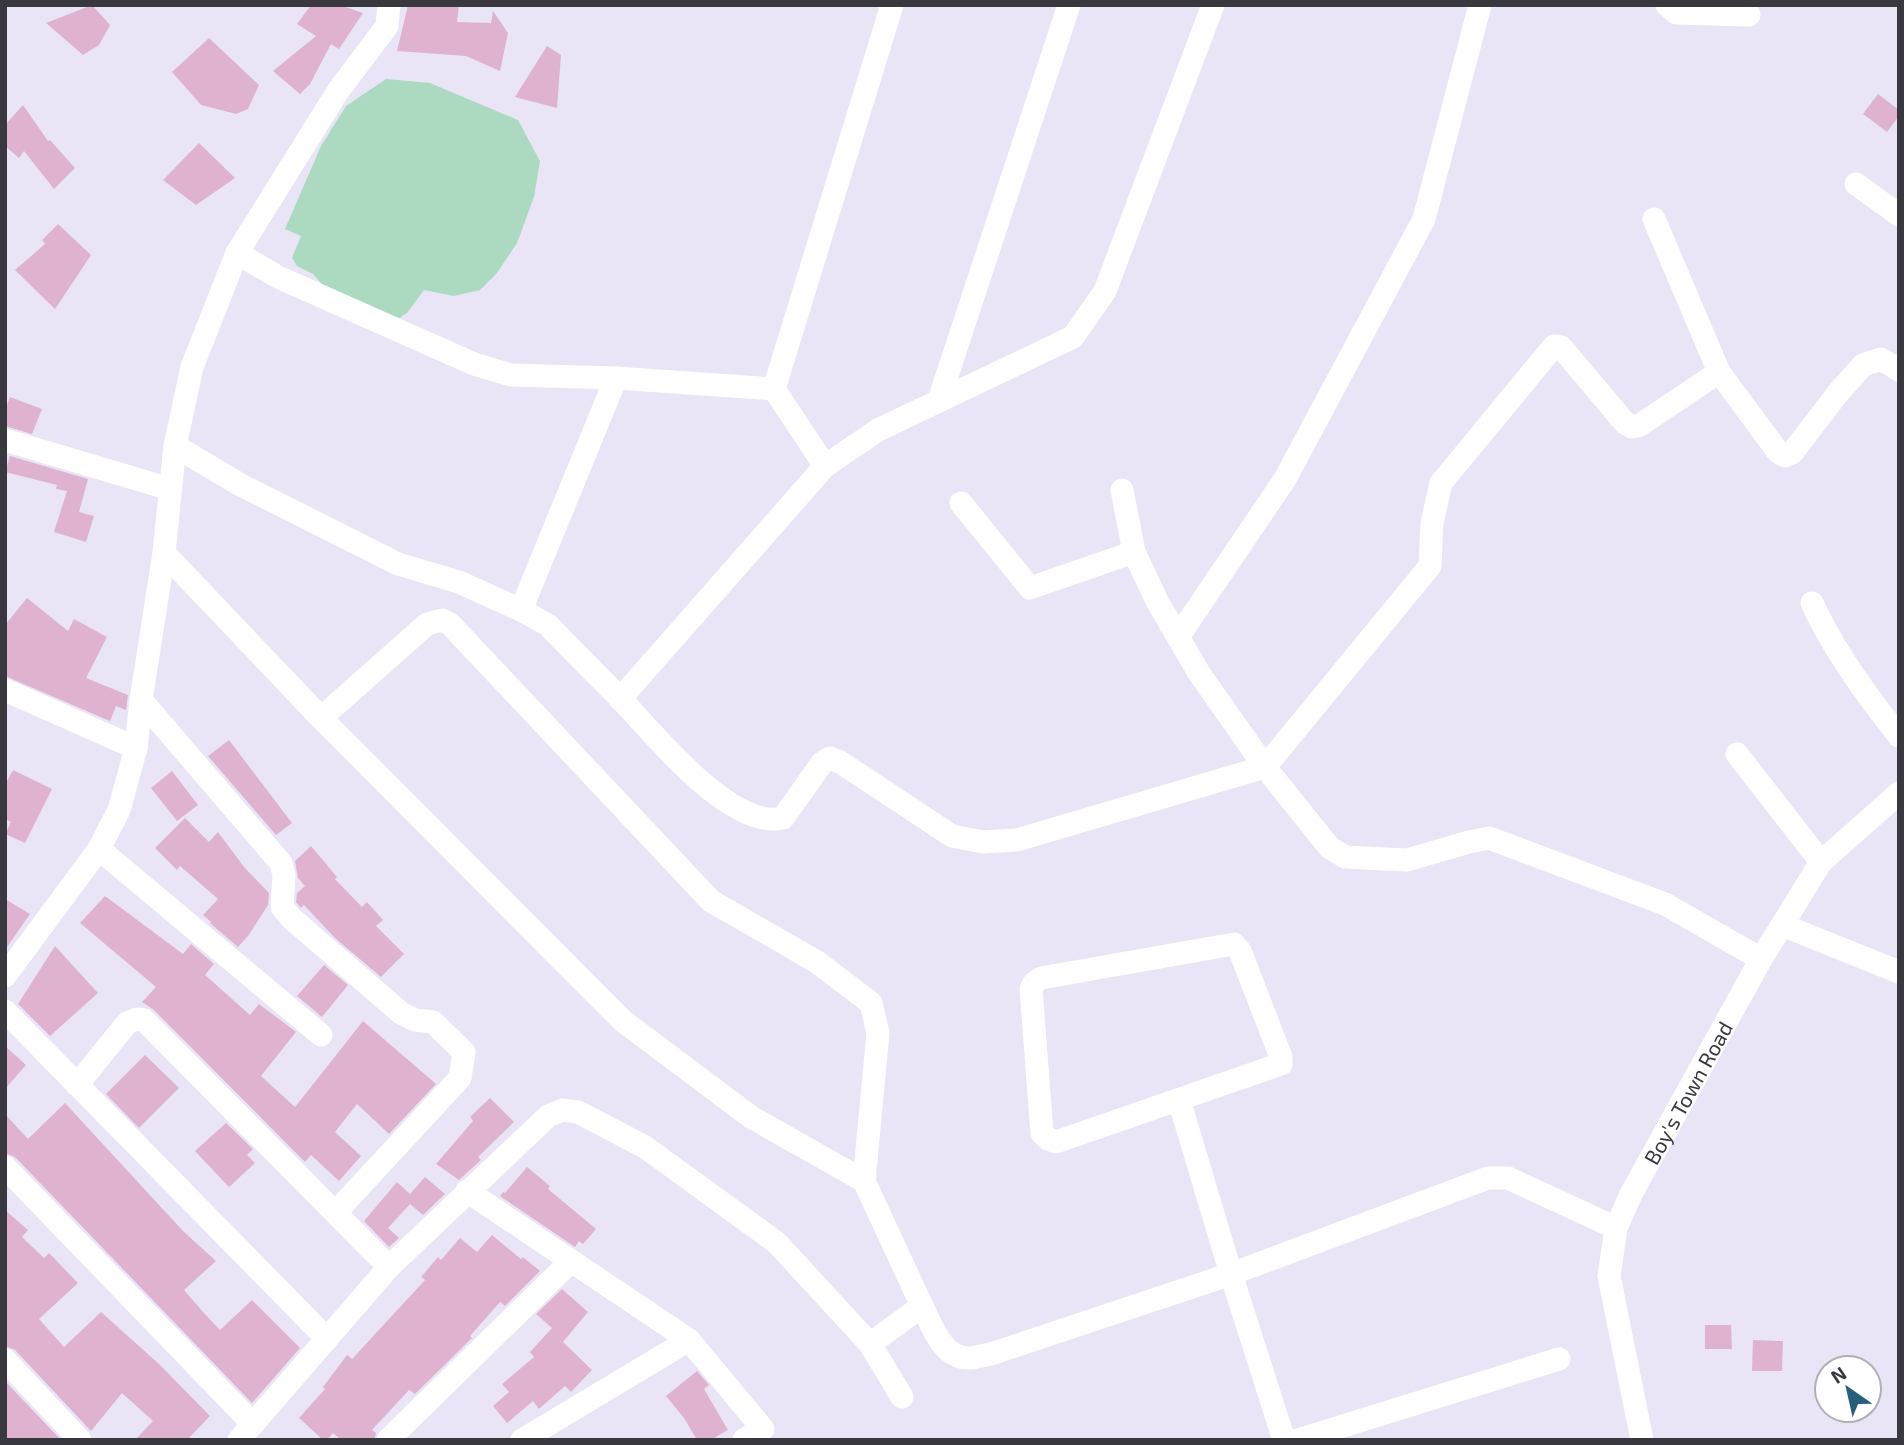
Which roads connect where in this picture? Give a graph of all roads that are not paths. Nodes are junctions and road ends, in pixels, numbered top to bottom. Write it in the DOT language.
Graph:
graph roads {
  1 [pos="389,5"];
  2 [pos="892,5"];
  3 [pos="1069,5"];
  4 [pos="1213,5"];
  5 [pos="1480,5"];
  6 [pos="1667,5"];
  7 [pos="1749,15"];
  8 [pos="1856,184"];
  9 [pos="1899,215"];
  10 [pos="1654,219"];
  11 [pos="237,253"];
  12 [pos="1899,370"];
  13 [pos="1718,372"];
  14 [pos="616,378"];
  15 [pos="774,389"];
  16 [pos="939,400"];
  17 [pos="5,440"];
  18 [pos="175,446"];
  19 [pos="825,466"];
  20 [pos="170,489"];
  21 [pos="1122,490"];
  22 [pos="961,503"];
  23 [pos="1134,552"];
  24 [pos="164,553"];
  25 [pos="1812,603"];
  26 [pos="521,610"];
  27 [pos="1178,637"];
  28 [pos="5,690"];
  29 [pos="620,699"];
  30 [pos="141,700"];
  31 [pos="321,718"];
  32 [pos="1899,736"];
  33 [pos="136,748"];
  34 [pos="1737,754"];
  35 [pos="1265,767"];
  36 [pos="1899,793"];
  37 [pos="99,849"];
  38 [pos="1821,862"];
  39 [pos="1782,925"];
  40 [pos="1761,959"];
  41 [pos="1899,972"];
  42 [pos="5,976"];
  43 [pos="5,1011"];
  44 [pos="321,1035"];
  45 [pos="77,1085"];
  46 [pos="1179,1100"];
  47 [pos="5,1167"];
  48 [pos="864,1181"];
  49 [pos="467,1191"];
  50 [pos="336,1212"];
  51 [pos="1616,1228"];
  52 [pos="571,1261"];
  53 [pos="389,1267"];
  54 [pos="1231,1274"];
  55 [pos="922,1306"];
  56 [pos="327,1339"];
  57 [pos="689,1340"];
  58 [pos="870,1344"];
  59 [pos="1559,1359"];
  60 [pos="5,1360"];
  61 [pos="902,1397"];
  62 [pos="245,1431"];
  63 [pos="759,1436"];
  64 [pos="80,1440"];
  65 [pos="387,1440"];
  66 [pos="522,1440"];
  67 [pos="1284,1440"];
  68 [pos="1298,1440"];
  69 [pos="1642,1440"];
  1 -- 11 [label="street"];
  2 -- 15 [label="street"];
  3 -- 16 [label="street"];
  4 -- 16 [label="street"];
  5 -- 27 [label="street"];
  6 -- 7 [label="street"];
  8 -- 9 [label="street"];
  10 -- 13 [label="street"];
  11 -- 14 [label="street"];
  11 -- 18 [label="street"];
  12 -- 13 [label="street"];
  13 -- 35 [label="street"];
  14 -- 15 [label="street"];
  14 -- 26 [label="street"];
  15 -- 19 [label="street"];
  16 -- 19 [label="street"];
  17 -- 20 [label="street"];
  18 -- 20 [label="street"];
  18 -- 26 [label="street"];
  19 -- 29 [label="street"];
  20 -- 24 [label="street"];
  21 -- 23 [label="street"];
  22 -- 23 [label="street"];
  23 -- 27 [label="street"];
  24 -- 30 [label="street"];
  24 -- 31 [label="street"];
  25 -- 32 [label="street"];
  26 -- 29 [label="street"];
  27 -- 35 [label="street"];
  28 -- 33 [label="street"];
  29 -- 35 [label="street"];
  30 -- 33 [label="street"];
  30 -- 50 [label="street"];
  31 -- 48 [label="street"];
  31 -- 48 [label="street"];
  33 -- 37 [label="street"];
  34 -- 38 [label="street"];
  35 -- 40 [label="street"];
  36 -- 38 [label="street, Boy's Town Road"];
  37 -- 42 [label="street"];
  37 -- 44 [label="street"];
  38 -- 39 [label="street, Boy's Town Road"];
  39 -- 40 [label="street, Boy's Town Road"];
  39 -- 41 [label="street"];
  40 -- 51 [label="street, Boy's Town Road"];
  43 -- 45 [label="street"];
  45 -- 50 [label="street"];
  45 -- 56 [label="street"];
  46 -- 46 [label="street"];
  46 -- 54 [label="street"];
  47 -- 62 [label="street"];
  48 -- 55 [label="street"];
  49 -- 52 [label="street"];
  49 -- 53 [label="street"];
  49 -- 58 [label="street"];
  50 -- 53 [label="street"];
  51 -- 54 [label="street"];
  51 -- 69 [label="street, Boy's Town Road"];
  52 -- 57 [label="street"];
  52 -- 65 [label="street"];
  53 -- 56 [label="street"];
  54 -- 55 [label="street"];
  54 -- 67 [label="street"];
  55 -- 58 [label="street"];
  56 -- 62 [label="street"];
  57 -- 63 [label="street"];
  57 -- 66 [label="street"];
  58 -- 61 [label="street"];
  59 -- 68 [label="street"];
  60 -- 64 [label="street"];
}
